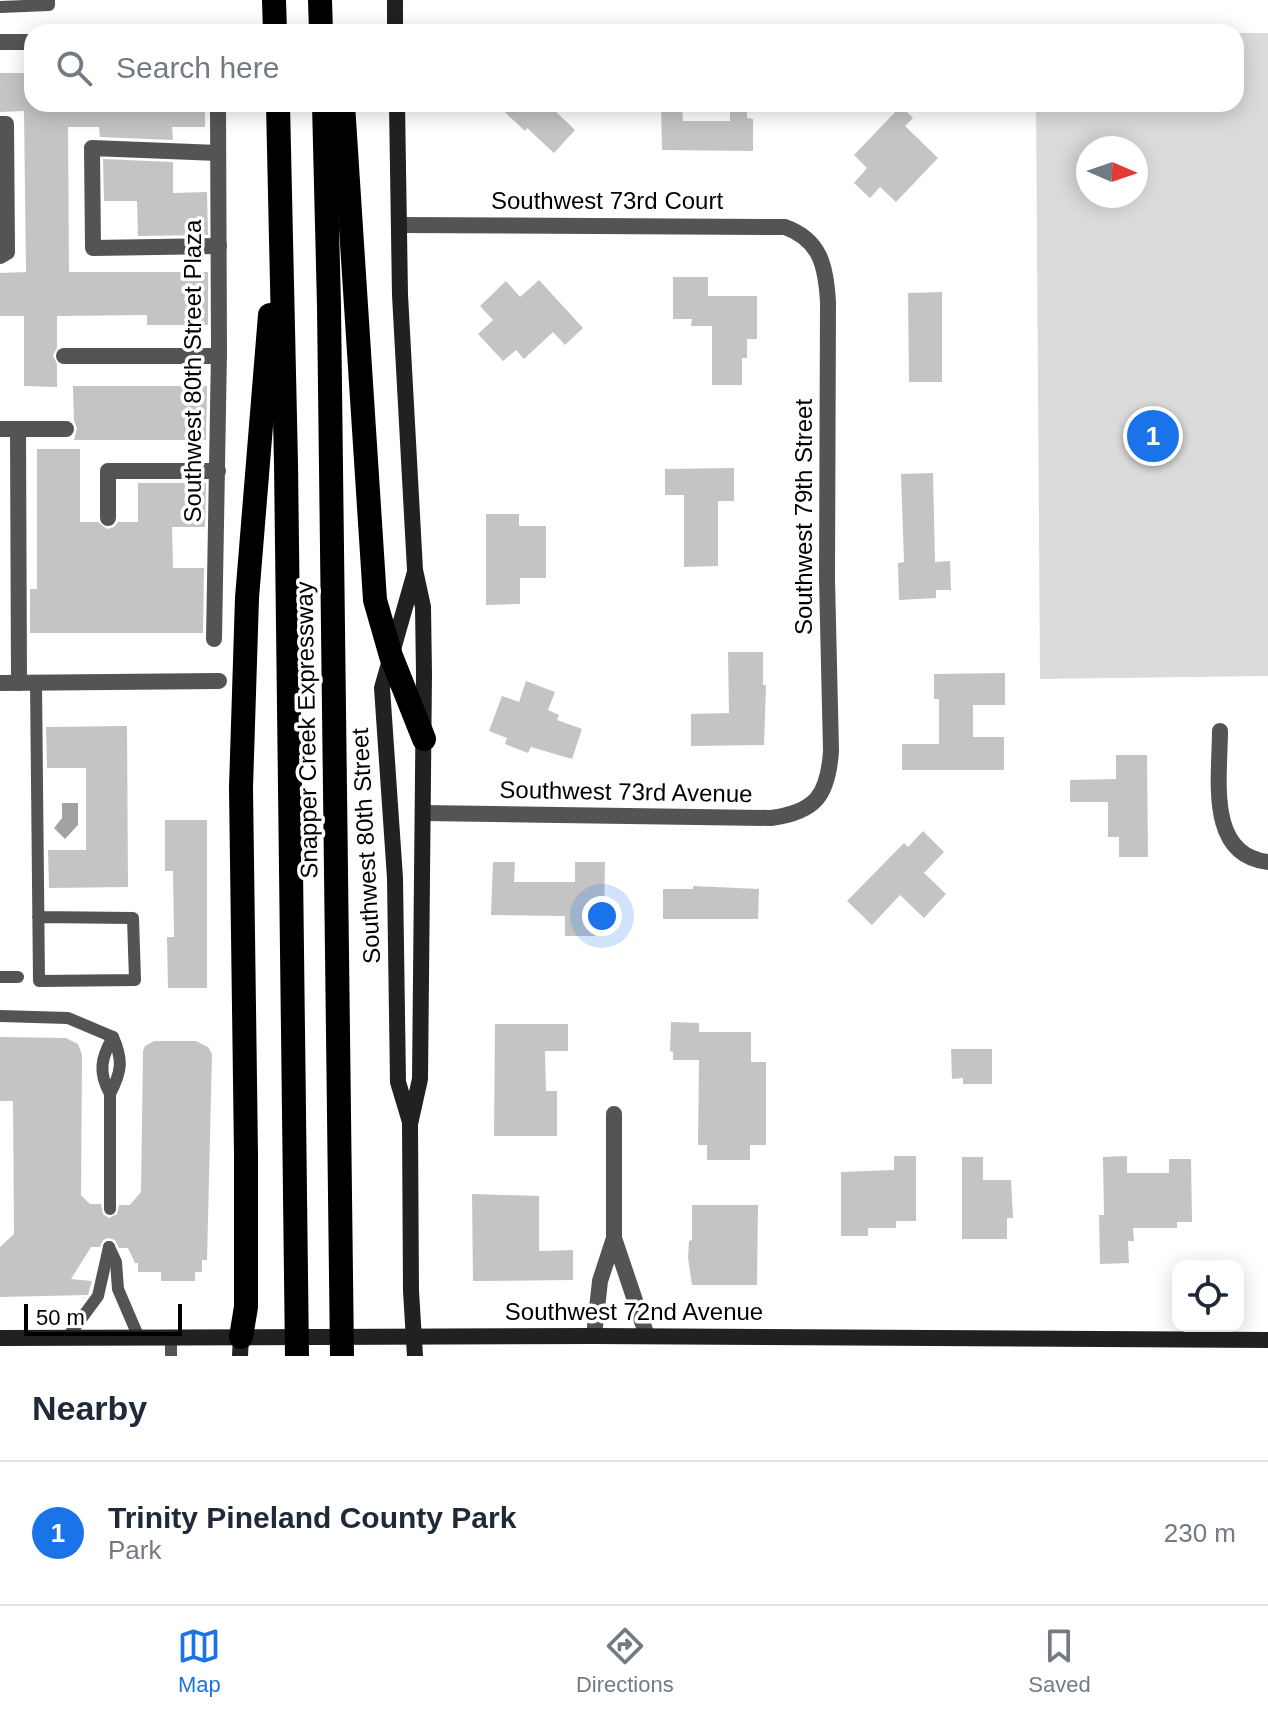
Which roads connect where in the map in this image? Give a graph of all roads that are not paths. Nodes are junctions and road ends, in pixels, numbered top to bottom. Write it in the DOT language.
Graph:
graph roads {
  1 [pos="49,0"];
  2 [pos="274,0"];
  3 [pos="320,0"];
  4 [pos="395,0"];
  5 [pos="0,7"];
  6 [pos="275,24"];
  7 [pos="322,24"];
  8 [pos="395,24"];
  9 [pos="0,42"];
  10 [pos="24,42"];
  11 [pos="218,112"];
  12 [pos="278,112"];
  13 [pos="324,112"];
  14 [pos="344,112"];
  15 [pos="397,112"];
  16 [pos="0,124"];
  17 [pos="218,153"];
  18 [pos="281,177"];
  19 [pos="399,225"];
  20 [pos="811,241"];
  21 [pos="219,246"];
  22 [pos="0,256"];
  23 [pos="64,356"];
  24 [pos="219,356"];
  25 [pos="0,429"];
  26 [pos="18,429"];
  27 [pos="66,429"];
  28 [pos="218,471"];
  29 [pos="108,518"];
  30 [pos="415,570"];
  31 [pos="214,639"];
  32 [pos="391,656"];
  33 [pos="219,681"];
  34 [pos="0,683"];
  35 [pos="27,683"];
  36 [pos="1220,731"];
  37 [pos="424,739"];
  38 [pos="821,796"];
  39 [pos="424,813"];
  40 [pos="1268,862"];
  41 [pos="38,917"];
  42 [pos="0,977"];
  43 [pos="18,977"];
  44 [pos="0,1016"];
  45 [pos="113,1037"];
  46 [pos="110,1094"];
  47 [pos="614,1114"];
  48 [pos="410,1124"];
  49 [pos="110,1209"];
  50 [pos="614,1238"];
  51 [pos="600,1281"];
  52 [pos="628,1282"];
  53 [pos="414,1336"];
  54 [pos="594,1336"];
  55 [pos="647,1336"];
  56 [pos="171,1337"];
  57 [pos="0,1338"];
  58 [pos="67,1338"];
  59 [pos="139,1338"];
  60 [pos="1268,1340"];
  61 [pos="240,1346"];
  62 [pos="171,1356"];
  63 [pos="297,1356"];
  64 [pos="342,1356"];
  65 [pos="415,1356"];
  1 -- 5 [label="lane"];
  2 -- 6 [label="highway"];
  3 -- 7 [label="highway"];
  4 -- 8 [label="street"];
  9 -- 10 [label="street"];
  11 -- 17 [label="street, Southwest 80th Street Plaza"];
  12 -- 18 [label="highway, Snapper Creek Expressway"];
  13 -- 64 [label="highway, Snapper Creek Expressway"];
  14 -- 32 [label="highway"];
  15 -- 19 [label="street, Southwest 80th Street"];
  16 -- 22 [label="street"];
  17 -- 21 [label="street, Southwest 80th Street Plaza"];
  17 -- 21 [label="street"];
  18 -- 61 [label="highway"];
  18 -- 63 [label="highway, Snapper Creek Expressway"];
  19 -- 20 [label="street, Southwest 73rd Court"];
  19 -- 30 [label="street, Southwest 80th Street"];
  20 -- 38 [label="street, Southwest 79th Street"];
  21 -- 24 [label="street, Southwest 80th Street Plaza"];
  23 -- 24 [label="street"];
  24 -- 28 [label="street, Southwest 80th Street Plaza"];
  25 -- 26 [label="street"];
  26 -- 27 [label="street"];
  26 -- 35 [label="street"];
  28 -- 29 [label="street"];
  28 -- 31 [label="street, Southwest 80th Street Plaza"];
  30 -- 32 [label="street, Southwest 80th Street"];
  30 -- 37 [label="street, Southwest 80th Street"];
  32 -- 37 [label="highway"];
  32 -- 48 [label="street, Southwest 80th Street"];
  33 -- 35 [label="street"];
  34 -- 35 [label="street"];
  35 -- 41 [label="lane"];
  36 -- 40 [label="street"];
  37 -- 39 [label="street, Southwest 80th Street"];
  38 -- 39 [label="street, Southwest 73rd Avenue"];
  39 -- 48 [label="street, Southwest 80th Street"];
  41 -- 41 [label="lane"];
  42 -- 43 [label="lane"];
  44 -- 45 [label="lane"];
  45 -- 46 [label="lane"];
  45 -- 46 [label="lane"];
  46 -- 49 [label="lane"];
  47 -- 50 [label="street"];
  48 -- 53 [label="street, Southwest 80th Street"];
  50 -- 51 [label="street"];
  50 -- 52 [label="street"];
  51 -- 52 [label="street"];
  51 -- 54 [label="street"];
  52 -- 55 [label="street"];
  53 -- 54 [label="street, Southwest 72nd Avenue"];
  53 -- 61 [label="street, Southwest 72nd Avenue"];
  53 -- 65 [label="street, Southwest 80th Street"];
  54 -- 55 [label="street, Southwest 72nd Avenue"];
  55 -- 60 [label="street, Southwest 72nd Avenue"];
  56 -- 59 [label="street, Southwest 72nd Avenue"];
  56 -- 61 [label="street, Southwest 72nd Avenue"];
  56 -- 62 [label="lane"];
  57 -- 58 [label="street, Southwest 72nd Avenue"];
  58 -- 59 [label="street, Southwest 72nd Avenue"];
  58 -- 59 [label="lane"];
}
